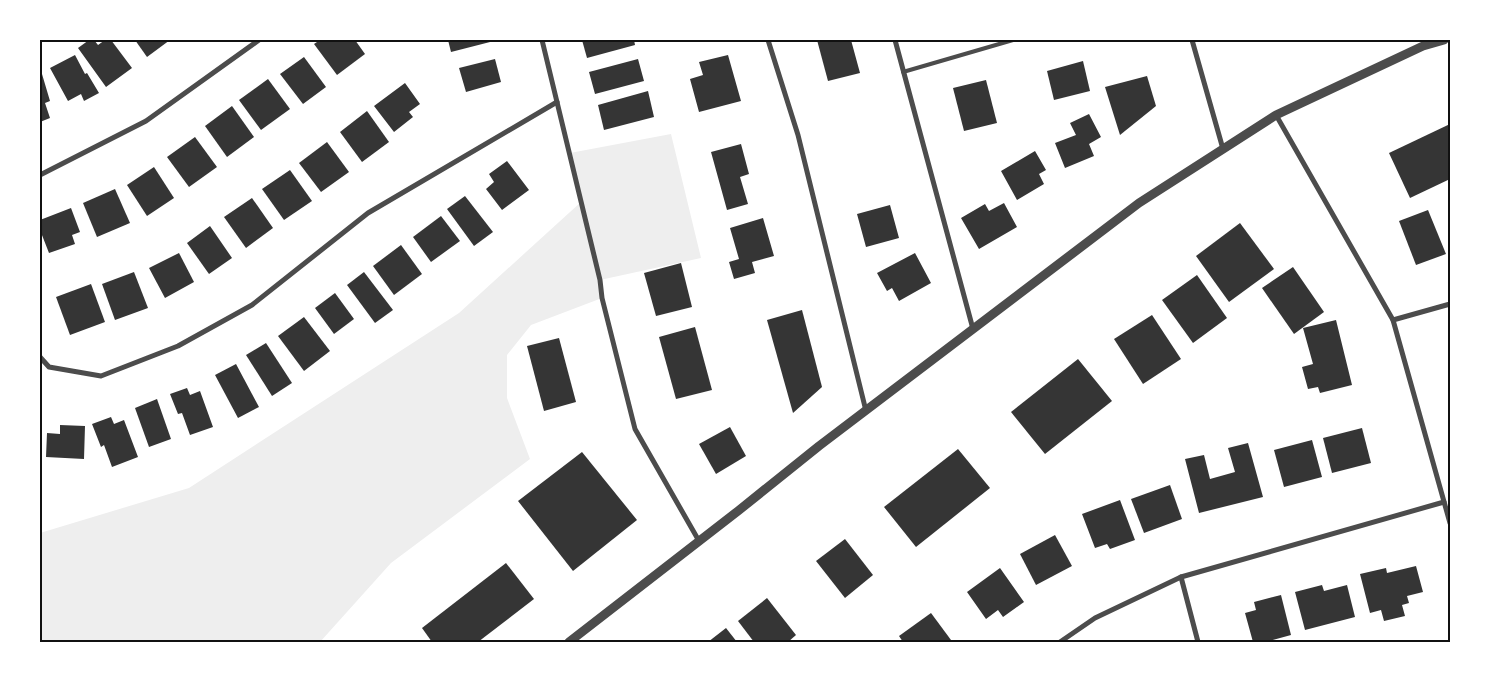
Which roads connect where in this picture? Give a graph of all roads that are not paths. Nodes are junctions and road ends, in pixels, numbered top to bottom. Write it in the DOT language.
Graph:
graph roads {
  1 [pos="260,40"];
  2 [pos="542,40"];
  3 [pos="768,40"];
  4 [pos="895,40"];
  5 [pos="1013,40"];
  6 [pos="1192,40"];
  7 [pos="1444,40"];
  8 [pos="903,72"];
  9 [pos="558,102"];
  10 [pos="1276,114"];
  11 [pos="1222,149"];
  12 [pos="40,175"];
  13 [pos="1450,304"];
  14 [pos="1392,320"];
  15 [pos="974,330"];
  16 [pos="40,357"];
  17 [pos="866,411"];
  18 [pos="1444,502"];
  19 [pos="1450,523"];
  20 [pos="699,541"];
  21 [pos="1181,577"];
  22 [pos="569,642"];
  23 [pos="1060,642"];
  24 [pos="1198,642"];
  1 -- 12 [label="street"];
  2 -- 9 [label="street"];
  3 -- 17 [label="street"];
  4 -- 8 [label="street"];
  5 -- 8 [label="lane"];
  6 -- 11 [label="street"];
  7 -- 10 [label="street"];
  8 -- 15 [label="street"];
  9 -- 16 [label="street"];
  9 -- 20 [label="street"];
  10 -- 11 [label="street"];
  10 -- 14 [label="street"];
  11 -- 15 [label="street"];
  13 -- 14 [label="street"];
  14 -- 18 [label="street"];
  15 -- 17 [label="street"];
  17 -- 20 [label="street"];
  18 -- 19 [label="street"];
  18 -- 21 [label="street"];
  20 -- 22 [label="street"];
  21 -- 23 [label="street"];
  21 -- 24 [label="street"];
}
